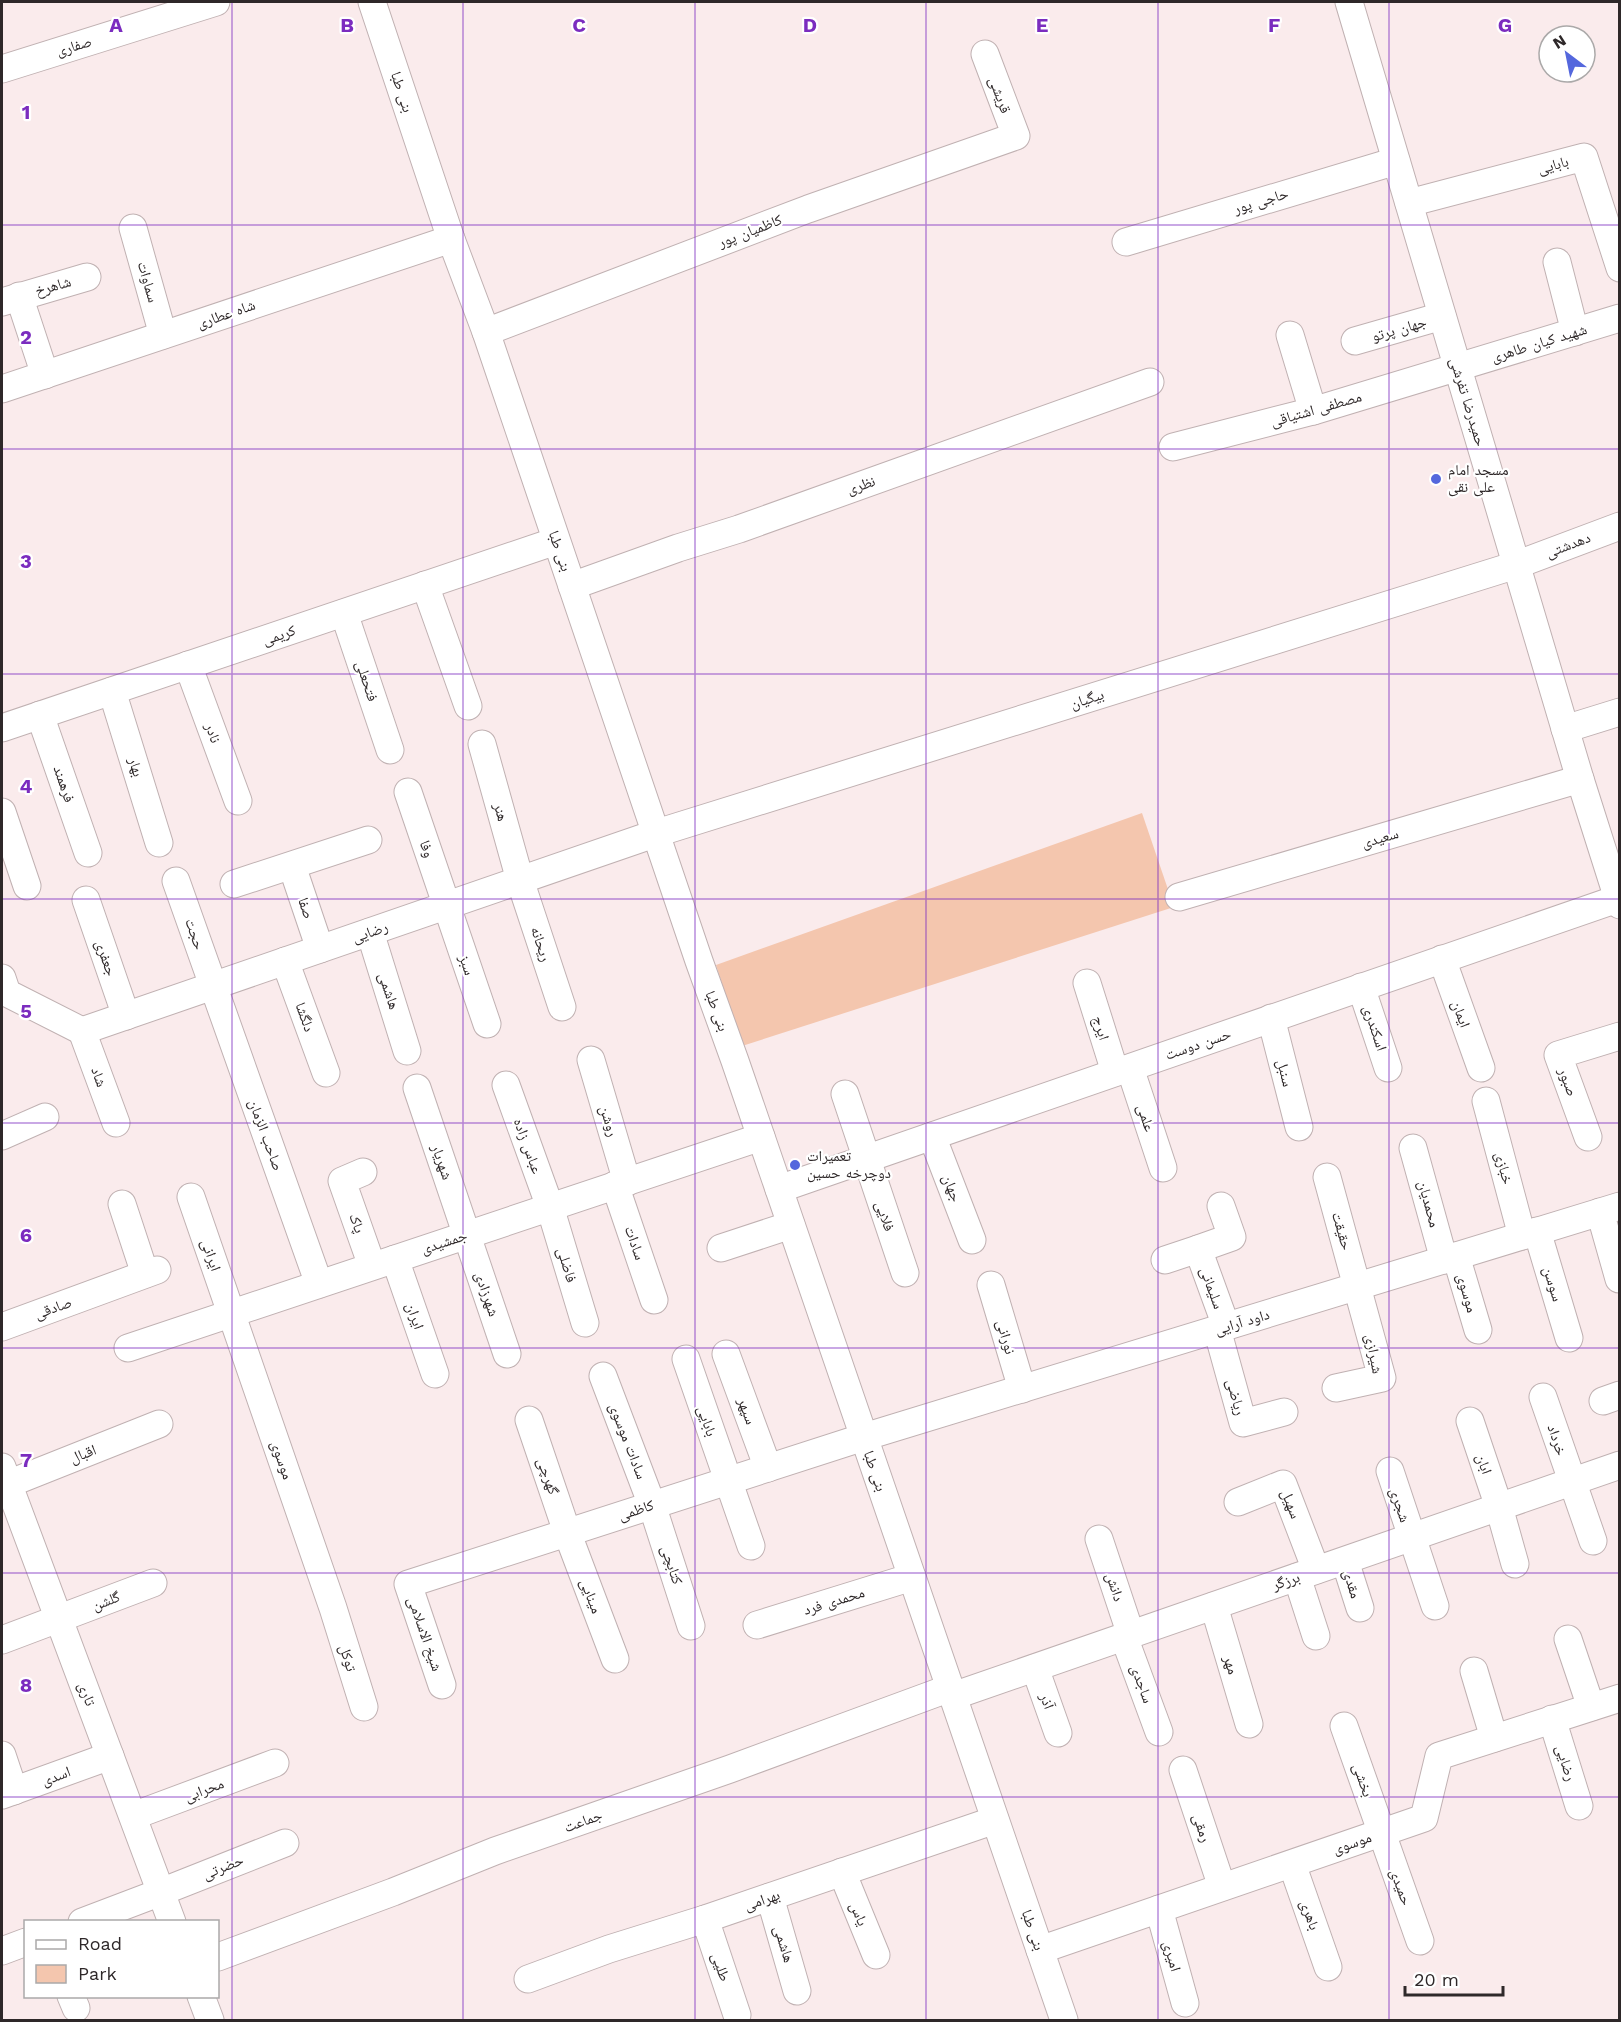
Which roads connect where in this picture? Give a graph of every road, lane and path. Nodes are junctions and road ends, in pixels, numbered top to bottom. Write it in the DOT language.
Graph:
graph roads {
  1 [pos="216,2"];
  2 [pos="372,2"];
  3 [pos="1349,2"];
  4 [pos="985,54"];
  5 [pos="2,69"];
  6 [pos="1016,136"];
  7 [pos="1396,161"];
  8 [pos="1409,203"];
  9 [pos="133,228"];
  10 [pos="451,239"];
  11 [pos="1126,242"];
  12 [pos="1557,262"];
  13 [pos="1620,268"];
  14 [pos="87,277"];
  15 [pos="10,299"];
  16 [pos="1442,316"];
  17 [pos="1620,318"];
  18 [pos="486,332"];
  19 [pos="1575,332"];
  20 [pos="163,335"];
  21 [pos="1290,335"];
  22 [pos="1355,341"];
  23 [pos="1458,367"];
  24 [pos="45,375"];
  25 [pos="1150,382"];
  26 [pos="2,389"];
  27 [pos="1313,411"];
  28 [pos="1173,447"];
  29 [pos="1620,526"];
  30 [pos="556,541"];
  31 [pos="1516,565"];
  32 [pos="425,585"];
  33 [pos="572,586"];
  34 [pos="344,613"];
  35 [pos="188,665"];
  36 [pos="112,691"];
  37 [pos="468,706"];
  38 [pos="1620,712"];
  39 [pos="40,715"];
  40 [pos="2,728"];
  41 [pos="1565,729"];
  42 [pos="482,744"];
  43 [pos="390,750"];
  44 [pos="1580,779"];
  45 [pos="408,792"];
  46 [pos="238,801"];
  47 [pos="2,812"];
  48 [pos="657,833"];
  49 [pos="368,840"];
  50 [pos="159,843"];
  51 [pos="88,853"];
  52 [pos="292,866"];
  53 [pos="520,880"];
  54 [pos="176,881"];
  55 [pos="234,884"];
  56 [pos="27,886"];
  57 [pos="1179,897"];
  58 [pos="86,900"];
  59 [pos="1619,900"];
  60 [pos="446,906"];
  61 [pos="370,932"];
  62 [pos="320,949"];
  63 [pos="1442,959"];
  64 [pos="285,961"];
  65 [pos="2,978"];
  66 [pos="1087,983"];
  67 [pos="213,986"];
  68 [pos="1361,987"];
  69 [pos="562,1007"];
  70 [pos="126,1016"];
  71 [pos="1271,1018"];
  72 [pos="487,1024"];
  73 [pos="82,1031"];
  74 [pos="1620,1036"];
  75 [pos="407,1051"];
  76 [pos="591,1060"];
  77 [pos="1388,1068"];
  78 [pos="1481,1068"];
  79 [pos="1123,1070"];
  80 [pos="326,1073"];
  81 [pos="506,1085"];
  82 [pos="417,1088"];
  83 [pos="845,1094"];
  84 [pos="1486,1101"];
  85 [pos="45,1117"];
  86 [pos="116,1123"];
  87 [pos="1299,1127"];
  88 [pos="2,1136"];
  89 [pos="932,1136"];
  90 [pos="761,1137"];
  91 [pos="1588,1137"];
  92 [pos="1413,1148"];
  93 [pos="866,1159"];
  94 [pos="1163,1168"];
  95 [pos="352,1176"];
  96 [pos="1327,1177"];
  97 [pos="621,1184"];
  98 [pos="779,1189"];
  99 [pos="191,1197"];
  100 [pos="122,1204"];
  101 [pos="1221,1206"];
  102 [pos="549,1207"];
  103 [pos="1610,1209"];
  104 [pos="791,1225"];
  105 [pos="1529,1233"];
  106 [pos="467,1235"];
  107 [pos="972,1240"];
  108 [pos="721,1248"];
  109 [pos="1450,1258"];
  110 [pos="383,1262"];
  111 [pos="905,1273"];
  112 [pos="1619,1280"];
  113 [pos="319,1284"];
  114 [pos="991,1285"];
  115 [pos="1358,1286"];
  116 [pos="654,1300"];
  117 [pos="231,1313"];
  118 [pos="585,1323"];
  119 [pos="2,1327"];
  120 [pos="1222,1328"];
  121 [pos="1478,1330"];
  122 [pos="1569,1338"];
  123 [pos="128,1348"];
  124 [pos="507,1354"];
  125 [pos="726,1354"];
  126 [pos="686,1359"];
  127 [pos="435,1374"];
  128 [pos="603,1376"];
  129 [pos="1022,1389"];
  130 [pos="1336,1389"];
  131 [pos="1543,1397"];
  132 [pos="1284,1412"];
  133 [pos="529,1420"];
  134 [pos="1470,1421"];
  135 [pos="159,1424"];
  136 [pos="864,1437"];
  137 [pos="1620,1465"];
  138 [pos="768,1468"];
  139 [pos="1390,1471"];
  140 [pos="5,1475"];
  141 [pos="727,1482"];
  142 [pos="1572,1482"];
  143 [pos="1238,1502"];
  144 [pos="652,1505"];
  145 [pos="1499,1507"];
  146 [pos="567,1532"];
  147 [pos="1411,1538"];
  148 [pos="1099,1539"];
  149 [pos="1593,1541"];
  150 [pos="751,1546"];
  151 [pos="1345,1561"];
  152 [pos="1515,1564"];
  153 [pos="1307,1574"];
  154 [pos="912,1577"];
  155 [pos="153,1583"];
  156 [pos="408,1584"];
  157 [pos="1214,1606"];
  158 [pos="1435,1606"];
  159 [pos="333,1608"];
  160 [pos="1360,1608"];
  161 [pos="58,1619"];
  162 [pos="757,1625"];
  163 [pos="691,1626"];
  164 [pos="1127,1636"];
  165 [pos="1316,1636"];
  166 [pos="1568,1639"];
  167 [pos="2,1640"];
  168 [pos="615,1659"];
  169 [pos="1035,1668"];
  170 [pos="1474,1671"];
  171 [pos="442,1685"];
  172 [pos="951,1692"];
  173 [pos="1620,1698"];
  174 [pos="364,1707"];
  175 [pos="1591,1707"];
  176 [pos="1552,1719"];
  177 [pos="1249,1724"];
  178 [pos="1344,1726"];
  179 [pos="1159,1732"];
  180 [pos="1058,1733"];
  181 [pos="1494,1738"];
  182 [pos="2,1755"];
  183 [pos="110,1756"];
  184 [pos="275,1763"];
  185 [pos="1183,1770"];
  186 [pos="8,1793"];
  187 [pos="1579,1806"];
  188 [pos="133,1816"];
  189 [pos="995,1821"];
  190 [pos="1382,1833"];
  191 [pos="285,1843"];
  192 [pos="1292,1864"];
  193 [pos="842,1872"];
  194 [pos="1222,1887"];
  195 [pos="161,1892"];
  196 [pos="770,1897"];
  197 [pos="1159,1909"];
  198 [pos="705,1919"];
  199 [pos="87,1920"];
  200 [pos="171,1920"];
  201 [pos="1420,1941"];
  202 [pos="24,1943"];
  203 [pos="1040,1950"];
  204 [pos="2,1951"];
  205 [pos="876,1956"];
  206 [pos="219,1957"];
  207 [pos="1329,1967"];
  208 [pos="528,1979"];
  209 [pos="797,1991"];
  210 [pos="202,1998"];
  211 [pos="1185,2003"];
  212 [pos="737,2015"];
  213 [pos="210,2020"];
  214 [pos="1064,2020"];
  1 -- 5 [label="street, صفاری"];
  2 -- 10 [label="street, بنی طبا"];
  3 -- 7 [label="street, حمیدرضا تفرشی"];
  4 -- 6 [label="street, قریشی"];
  6 -- 18 [label="street, کاظمیان پور"];
  7 -- 8 [label="street, حمیدرضا تفرشی"];
  7 -- 11 [label="street, حاجی پور"];
  8 -- 13 [label="street, بابایی"];
  8 -- 16 [label="street, حمیدرضا تفرشی"];
  9 -- 20 [label="street, سماوات"];
  10 -- 18 [label="street, بنی طبا"];
  10 -- 20 [label="street, شاه عطاری"];
  12 -- 19 [label="street"];
  14 -- 15 [label="street, شاهرخ"];
  15 -- 24 [label="street, شاهرخ"];
  16 -- 22 [label="street, جهان پرتو"];
  16 -- 23 [label="street, حمیدرضا تفرشی"];
  17 -- 19 [label="street, شهید کیان طاهری"];
  18 -- 30 [label="street, بنی طبا"];
  19 -- 23 [label="street, شهید کیان طاهری"];
  20 -- 24 [label="street, شاه عطاری"];
  21 -- 27 [label="street"];
  23 -- 27 [label="street, مصطفی اشتیاقی"];
  23 -- 31 [label="street, حمیدرضا تفرشی"];
  24 -- 26 [label="street, شاه عطاری"];
  25 -- 33 [label="street, نظری"];
  27 -- 28 [label="street, مصطفی اشتیاقی"];
  29 -- 31 [label="street, دهدشتی"];
  30 -- 32 [label="street, کریمی"];
  30 -- 33 [label="street, بنی طبا"];
  31 -- 41 [label="street, حمیدرضا تفرشی"];
  31 -- 48 [label="street, بیگیان"];
  32 -- 34 [label="street, کریمی"];
  32 -- 37 [label="street"];
  33 -- 48 [label="street, بنی طبا"];
  34 -- 35 [label="street, کریمی"];
  34 -- 43 [label="street, فتحعلی"];
  35 -- 36 [label="street, کریمی"];
  35 -- 46 [label="street, نادر"];
  36 -- 39 [label="street, کریمی"];
  36 -- 50 [label="street, بهار"];
  38 -- 41 [label="street"];
  39 -- 40 [label="street, کریمی"];
  39 -- 51 [label="street, فرهمند"];
  41 -- 44 [label="street, حمیدرضا تفرشی"];
  42 -- 53 [label="street, هنر"];
  44 -- 57 [label="street, سعیدی"];
  44 -- 59 [label="street, حمیدرضا تفرشی"];
  45 -- 60 [label="street, وفا"];
  47 -- 56 [label="street"];
  48 -- 53 [label="street, رضایی"];
  48 -- 90 [label="street, بنی طبا"];
  49 -- 52 [label="street"];
  52 -- 55 [label="street"];
  52 -- 62 [label="street, صفا"];
  53 -- 60 [label="street, رضایی"];
  53 -- 69 [label="street, ریحانه"];
  54 -- 67 [label="street, حجت"];
  58 -- 70 [label="street, جعفری"];
  59 -- 63 [label="street, حسن دوست"];
  60 -- 61 [label="street, رضایی"];
  60 -- 72 [label="street, سبز"];
  61 -- 62 [label="street, رضایی"];
  61 -- 75 [label="street, هاشمی"];
  62 -- 64 [label="street, رضایی"];
  63 -- 68 [label="street, حسن دوست"];
  63 -- 78 [label="street, ایمان"];
  64 -- 67 [label="street, رضایی"];
  64 -- 80 [label="street, دلگشا"];
  65 -- 73 [label="street"];
  66 -- 79 [label="street, ایرج"];
  67 -- 70 [label="street, رضایی"];
  67 -- 113 [label="street, صاحب الزمان"];
  68 -- 71 [label="street, حسن دوست"];
  68 -- 77 [label="street, اسکندری"];
  70 -- 73 [label="street, رضایی"];
  71 -- 79 [label="street, حسن دوست"];
  71 -- 87 [label="street, سنبل"];
  73 -- 86 [label="street, شاد"];
  74 -- 91 [label="street, صبور"];
  76 -- 97 [label="street, روشن"];
  79 -- 89 [label="street, حسن دوست"];
  79 -- 94 [label="street, علمی"];
  81 -- 102 [label="street, عباس زاده"];
  82 -- 106 [label="street, شهریار"];
  83 -- 93 [label="street, فلایی"];
  84 -- 105 [label="street, خبازی"];
  85 -- 88 [label="street"];
  89 -- 93 [label="street, حسن دوست"];
  89 -- 107 [label="street, جهان"];
  90 -- 97 [label="street, جمشیدی"];
  90 -- 98 [label="street, بنی طبا"];
  92 -- 109 [label="street, محمدیان"];
  93 -- 98 [label="street, حسن دوست"];
  93 -- 111 [label="street, فلایی"];
  95 -- 110 [label="street, پاک"];
  96 -- 115 [label="street, حقیقت"];
  97 -- 102 [label="street, جمشیدی"];
  97 -- 116 [label="street, سادات"];
  98 -- 104 [label="street, بنی طبا"];
  99 -- 117 [label="street, ایرانی"];
  100 -- 119 [label="street, صادقی"];
  101 -- 120 [label="street, سلیمانی"];
  102 -- 106 [label="street, جمشیدی"];
  102 -- 118 [label="street, فاضلی"];
  103 -- 105 [label="street, داود آرایی"];
  103 -- 112 [label="street"];
  104 -- 108 [label="street"];
  104 -- 136 [label="street, بنی طبا"];
  105 -- 109 [label="street, داود آرایی"];
  105 -- 122 [label="street, سوسن"];
  106 -- 110 [label="street, جمشیدی"];
  106 -- 124 [label="street, شهرزادی"];
  109 -- 115 [label="street, داود آرایی"];
  109 -- 121 [label="street, موسوی"];
  110 -- 113 [label="street, جمشیدی"];
  110 -- 127 [label="street, ایران"];
  113 -- 117 [label="street, جمشیدی"];
  114 -- 129 [label="street, نورانی"];
  115 -- 120 [label="street, داود آرایی"];
  115 -- 130 [label="street, شیرازی"];
  117 -- 123 [label="street, جمشیدی"];
  117 -- 159 [label="street, موسوی"];
  120 -- 129 [label="street, داود آرایی"];
  120 -- 132 [label="street, ریاضی"];
  125 -- 138 [label="street, سپهر"];
  126 -- 141 [label="street, بابایی"];
  128 -- 144 [label="street, سادات موسوی"];
  129 -- 136 [label="street, داود آرایی"];
  131 -- 142 [label="street, خرداد"];
  133 -- 146 [label="street, گهرچی"];
  134 -- 145 [label="street, ابان"];
  135 -- 140 [label="street, اقبال"];
  136 -- 138 [label="street, کاظمی"];
  136 -- 154 [label="street, بنی طبا"];
  137 -- 142 [label="street, برزگر"];
  138 -- 141 [label="street, کاظمی"];
  139 -- 147 [label="street, شجری"];
  140 -- 161 [label="street, تاری"];
  141 -- 144 [label="street, کاظمی"];
  141 -- 150 [label="street, بابایی"];
  142 -- 145 [label="street, برزگر"];
  142 -- 149 [label="street, خرداد"];
  143 -- 153 [label="street, سهیل"];
  144 -- 146 [label="street, کاظمی"];
  144 -- 163 [label="street, کتابچی"];
  145 -- 147 [label="street, برزگر"];
  145 -- 152 [label="street, ابان"];
  146 -- 156 [label="street, کاظمی"];
  146 -- 168 [label="street, مینایی"];
  147 -- 151 [label="street, برزگر"];
  147 -- 158 [label="street, شجری"];
  148 -- 164 [label="street, دانش"];
  151 -- 153 [label="street, برزگر"];
  151 -- 160 [label="street, مقدی"];
  153 -- 157 [label="street, برزگر"];
  153 -- 165 [label="street"];
  154 -- 162 [label="street, محمدی فرد"];
  154 -- 172 [label="street, بنی طبا"];
  155 -- 161 [label="street, گلشن"];
  156 -- 171 [label="street, شیخ الاسلامی"];
  157 -- 164 [label="street, برزگر"];
  157 -- 177 [label="street, مهر"];
  159 -- 174 [label="street, توکل"];
  161 -- 167 [label="street, گلشن"];
  161 -- 183 [label="street, تاری"];
  164 -- 169 [label="street, برزگر"];
  164 -- 179 [label="street, ساجدی"];
  166 -- 175 [label="street"];
  169 -- 172 [label="street, برزگر"];
  169 -- 180 [label="street, آذر"];
  170 -- 181 [label="street"];
  172 -- 189 [label="street, بنی طبا"];
  172 -- 206 [label="street, جماعت"];
  173 -- 175 [label="street, موسوی"];
  175 -- 176 [label="street, موسوی"];
  176 -- 181 [label="street, موسوی"];
  176 -- 187 [label="street, رضایی"];
  178 -- 190 [label="street, بخشی"];
  181 -- 190 [label="street, موسوی"];
  182 -- 186 [label="street"];
  183 -- 186 [label="street, اسدی"];
  183 -- 188 [label="street, تاری"];
  184 -- 188 [label="street, محرابی"];
  185 -- 194 [label="street, رمقی"];
  188 -- 195 [label="street, تاری"];
  189 -- 193 [label="street, بهرامی"];
  189 -- 203 [label="street, بنی طبا"];
  190 -- 192 [label="street, موسوی"];
  190 -- 201 [label="street, حمیدی"];
  191 -- 195 [label="street, حضرتی"];
  192 -- 194 [label="street, موسوی"];
  192 -- 207 [label="street, باهری"];
  193 -- 196 [label="street, بهرامی"];
  193 -- 205 [label="street, یاس"];
  194 -- 197 [label="street, موسوی"];
  195 -- 199 [label="street, حضرتی"];
  195 -- 200 [label="street, تاری"];
  196 -- 198 [label="street, بهرامی"];
  196 -- 209 [label="street, هاشمی"];
  197 -- 203 [label="street, موسوی"];
  197 -- 211 [label="street, امیری"];
  198 -- 208 [label="street, بهرامی"];
  198 -- 212 [label="street, طلیی"];
  202 -- 204 [label="street"];
  203 -- 214 [label="street, بنی طبا"];
  210 -- 213 [label="street"];
}
